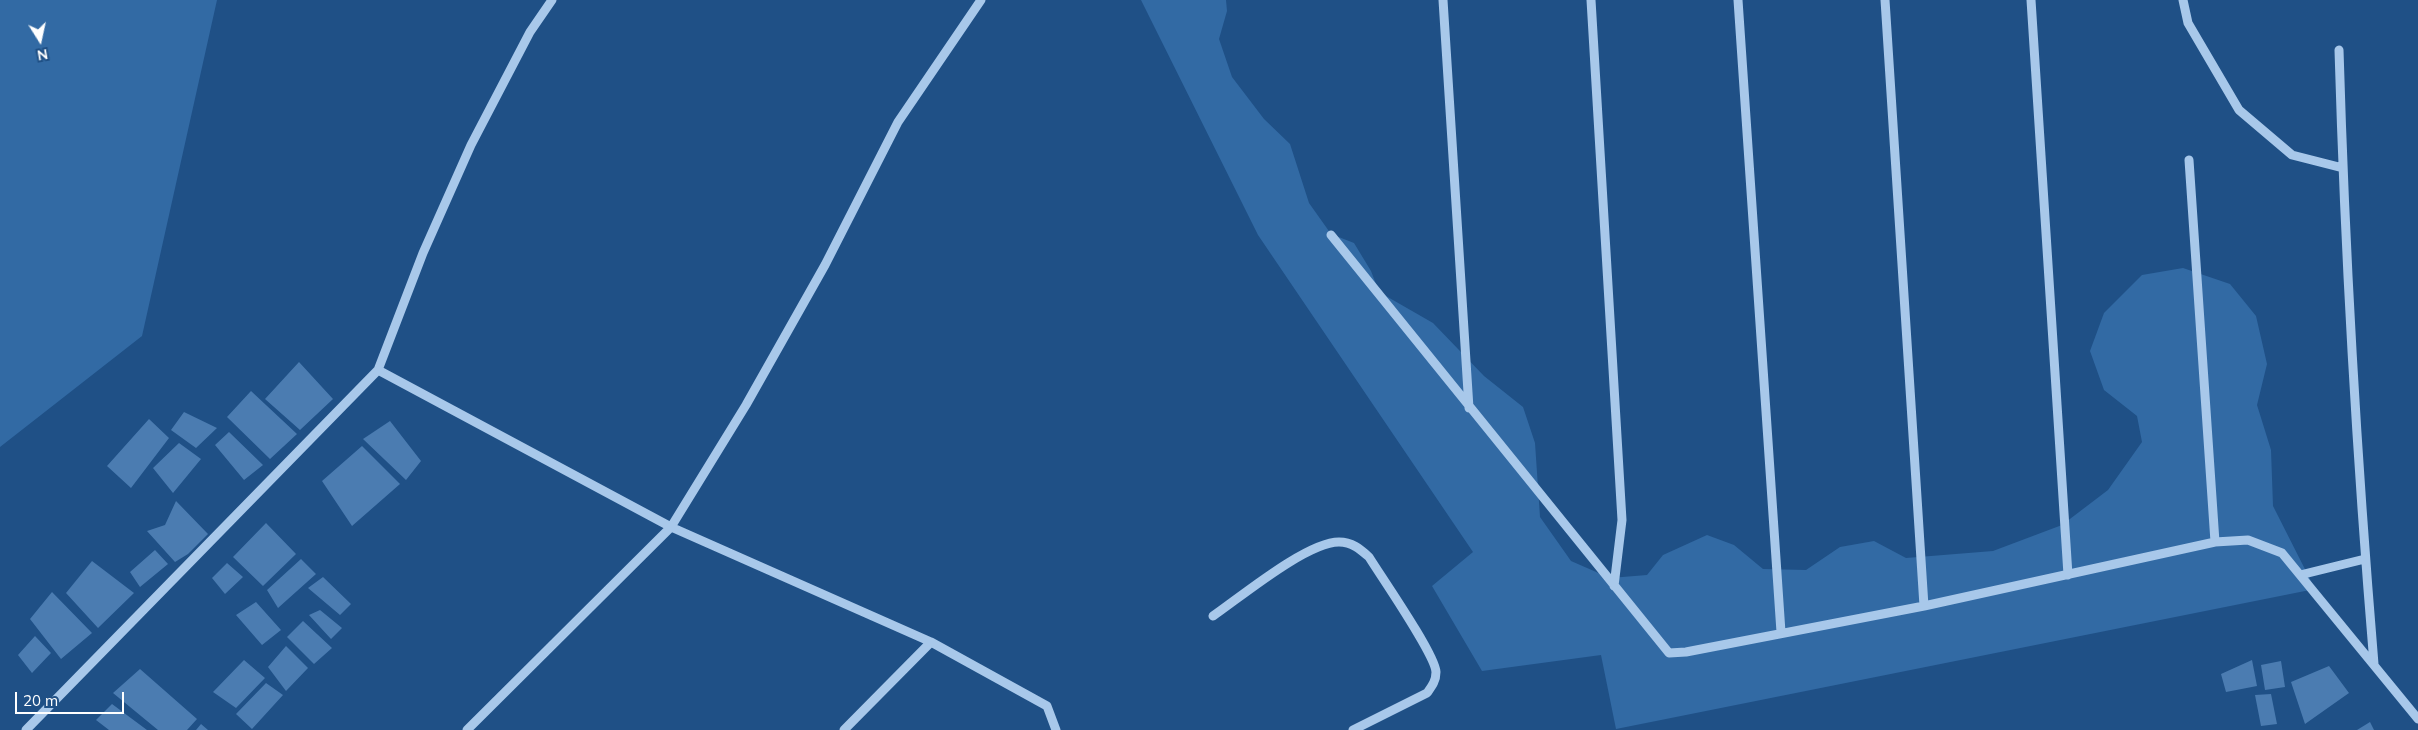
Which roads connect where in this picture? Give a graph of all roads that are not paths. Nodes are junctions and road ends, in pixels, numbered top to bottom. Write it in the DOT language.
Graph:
graph roads {
  1 [pos="552,0"];
  2 [pos="981,0"];
  3 [pos="1443,0"];
  4 [pos="1591,0"];
  5 [pos="1738,0"];
  6 [pos="1884,0"];
  7 [pos="2031,0"];
  8 [pos="2184,0"];
  9 [pos="2339,50"];
  10 [pos="2190,160"];
  11 [pos="2343,168"];
  12 [pos="1331,235"];
  13 [pos="378,370"];
  14 [pos="1470,408"];
  15 [pos="671,527"];
  16 [pos="2215,542"];
  17 [pos="2365,559"];
  18 [pos="2068,575"];
  19 [pos="2300,575"];
  20 [pos="1614,586"];
  21 [pos="1924,606"];
  22 [pos="1213,616"];
  23 [pos="1780,632"];
  24 [pos="932,642"];
  25 [pos="2374,664"];
  26 [pos="2418,719"];
  27 [pos="26,730"];
  28 [pos="467,730"];
  29 [pos="844,730"];
  30 [pos="1056,730"];
  31 [pos="1353,730"];
  1 -- 13 [label="street"];
  2 -- 15 [label="street"];
  3 -- 14 [label="street"];
  4 -- 20 [label="street"];
  5 -- 23 [label="street"];
  6 -- 21 [label="street"];
  7 -- 18 [label="street"];
  8 -- 11 [label="street"];
  9 -- 11 [label="street"];
  10 -- 16 [label="street"];
  11 -- 17 [label="street"];
  12 -- 14 [label="street"];
  13 -- 15 [label="street"];
  13 -- 27 [label="street"];
  14 -- 20 [label="street"];
  15 -- 24 [label="street"];
  15 -- 28 [label="street"];
  16 -- 18 [label="street"];
  16 -- 19 [label="street"];
  17 -- 19 [label="street"];
  17 -- 25 [label="street"];
  18 -- 21 [label="street"];
  19 -- 25 [label="street"];
  20 -- 23 [label="street"];
  21 -- 23 [label="street"];
  22 -- 31 [label="street"];
  24 -- 29 [label="street"];
  24 -- 30 [label="street"];
  25 -- 26 [label="street"];
}
